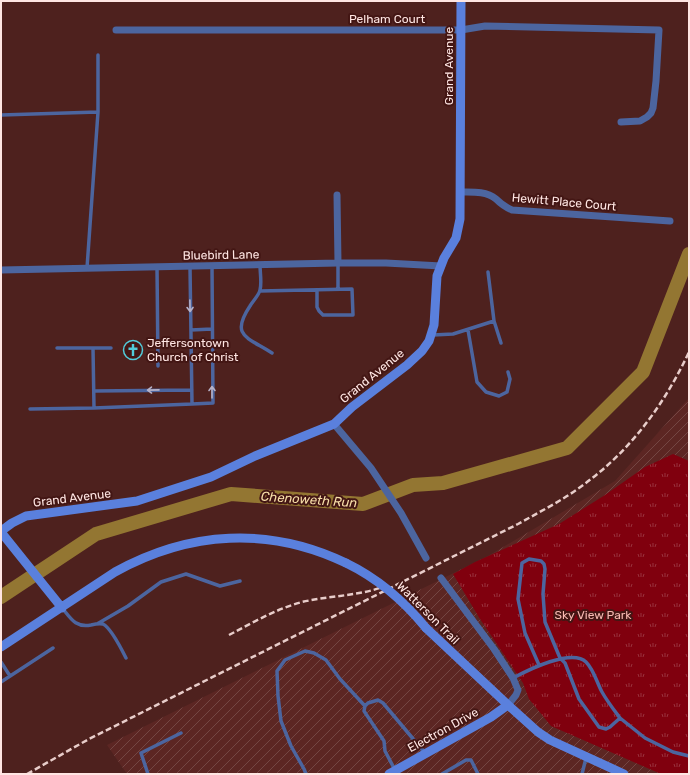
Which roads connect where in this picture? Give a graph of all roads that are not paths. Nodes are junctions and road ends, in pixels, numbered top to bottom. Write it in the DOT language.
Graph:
graph roads {
  1 [pos="461,1"];
  2 [pos="116,30"];
  3 [pos="461,30"];
  4 [pos="98,55"];
  5 [pos="98,112"];
  6 [pos="1,115"];
  7 [pos="621,122"];
  8 [pos="461,192"];
  9 [pos="337,194"];
  10 [pos="670,221"];
  11 [pos="338,264"];
  12 [pos="260,265"];
  13 [pos="190,266"];
  14 [pos="212,266"];
  15 [pos="441,266"];
  16 [pos="157,267"];
  17 [pos="86,268"];
  18 [pos="1,270"];
  19 [pos="488,272"];
  20 [pos="338,289"];
  21 [pos="317,290"];
  22 [pos="260,291"];
  23 [pos="494,321"];
  24 [pos="212,329"];
  25 [pos="191,330"];
  26 [pos="468,330"];
  27 [pos="432,335"];
  28 [pos="501,343"];
  29 [pos="57,348"];
  30 [pos="93,348"];
  31 [pos="111,348"];
  32 [pos="272,353"];
  33 [pos="158,366"];
  34 [pos="508,372"];
  35 [pos="192,390"];
  36 [pos="94,391"];
  37 [pos="192,404"];
  38 [pos="94,408"];
  39 [pos="30,409"];
  40 [pos="334,424"];
  41 [pos="1,532"];
  42 [pos="426,558"];
  43 [pos="441,578"];
  44 [pos="240,580"];
  45 [pos="62,608"];
  46 [pos="97,624"];
  47 [pos="1,647"];
  48 [pos="53,648"];
  49 [pos="126,658"];
  50 [pos="560,658"];
  51 [pos="1,662"];
  52 [pos="539,665"];
  53 [pos="10,676"];
  54 [pos="513,678"];
  55 [pos="1,682"];
  56 [pos="508,705"];
  57 [pos="365,706"];
  58 [pos="620,718"];
  59 [pos="181,733"];
  60 [pos="425,753"];
  61 [pos="689,756"];
  62 [pos="586,757"];
  63 [pos="394,773"];
  64 [pos="148,774"];
  65 [pos="306,774"];
  66 [pos="442,774"];
  67 [pos="478,774"];
  68 [pos="582,774"];
  69 [pos="624,774"];
  1 -- 3 [label="street, Grand Avenue"];
  2 -- 3 [label="street, Pelham Court"];
  3 -- 7 [label="street, Pelham Court"];
  3 -- 8 [label="street, Grand Avenue"];
  4 -- 5 [label="lane"];
  5 -- 6 [label="lane"];
  5 -- 17 [label="lane"];
  8 -- 10 [label="street, Hewitt Place Court"];
  8 -- 15 [label="street, Grand Avenue"];
  9 -- 11 [label="street"];
  11 -- 12 [label="street, Bluebird Lane"];
  11 -- 15 [label="street, Bluebird Lane"];
  11 -- 20 [label="lane"];
  12 -- 14 [label="street, Bluebird Lane"];
  12 -- 22 [label="lane"];
  13 -- 14 [label="street, Bluebird Lane"];
  13 -- 16 [label="street, Bluebird Lane"];
  13 -- 25 [label="lane, one-way"];
  14 -- 24 [label="lane"];
  15 -- 27 [label="street, Grand Avenue"];
  16 -- 17 [label="street, Bluebird Lane"];
  16 -- 33 [label="lane"];
  17 -- 18 [label="street, Bluebird Lane"];
  19 -- 23 [label="lane"];
  20 -- 21 [label="lane"];
  20 -- 21 [label="lane"];
  21 -- 22 [label="lane"];
  22 -- 32 [label="lane"];
  23 -- 26 [label="lane"];
  23 -- 28 [label="lane"];
  24 -- 25 [label="lane"];
  37 -- 24 [label="lane, one-way"];
  25 -- 35 [label="lane"];
  26 -- 27 [label="lane"];
  26 -- 34 [label="lane"];
  27 -- 40 [label="street, Grand Avenue"];
  29 -- 30 [label="lane"];
  30 -- 31 [label="lane"];
  30 -- 36 [label="lane"];
  35 -- 36 [label="lane, one-way"];
  35 -- 37 [label="lane"];
  36 -- 38 [label="lane"];
  37 -- 38 [label="lane"];
  38 -- 39 [label="lane"];
  40 -- 41 [label="street, Grand Avenue"];
  40 -- 42 [label="street"];
  41 -- 45 [label="street"];
  43 -- 54 [label="street"];
  44 -- 46 [label="lane"];
  45 -- 46 [label="lane"];
  45 -- 47 [label="street, Watterson Trail"];
  45 -- 56 [label="street, Watterson Trail, bridge"];
  46 -- 49 [label="lane"];
  48 -- 53 [label="lane"];
  50 -- 52 [label="lane"];
  50 -- 52 [label="lane"];
  50 -- 58 [label="lane"];
  50 -- 58 [label="lane"];
  51 -- 53 [label="lane"];
  52 -- 54 [label="lane"];
  53 -- 55 [label="lane"];
  54 -- 56 [label="street"];
  56 -- 60 [label="street, Electron Drive"];
  56 -- 62 [label="street, Watterson Trail"];
  57 -- 60 [label="lane"];
  57 -- 63 [label="lane"];
  57 -- 65 [label="lane"];
  58 -- 61 [label="lane"];
  59 -- 64 [label="lane"];
  60 -- 63 [label="street, Electron Drive"];
  62 -- 68 [label="lane"];
  62 -- 69 [label="street, Watterson Trail"];
  66 -- 67 [label="lane"];
}
